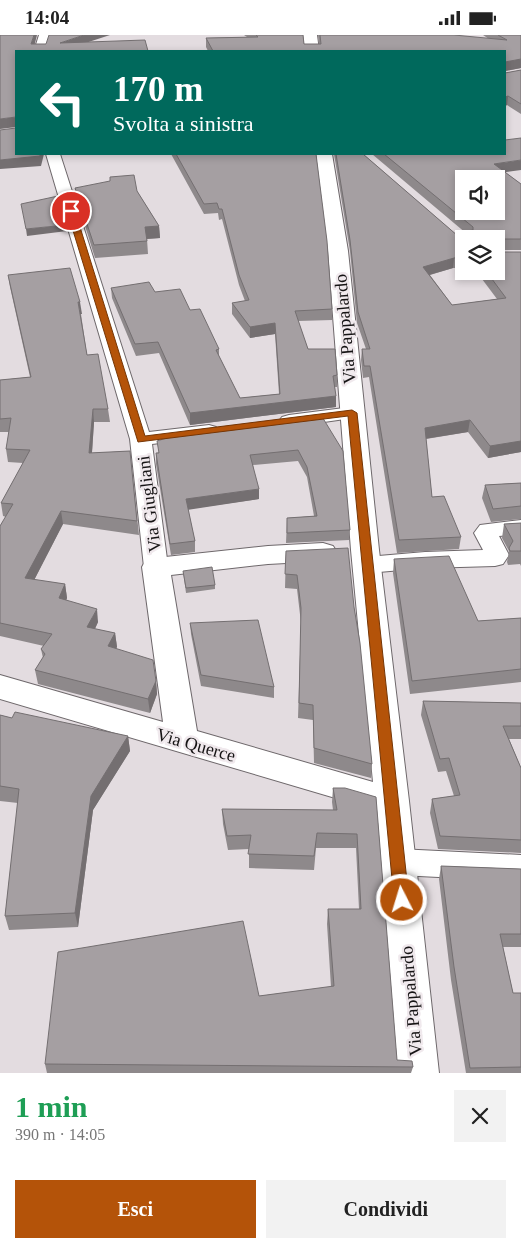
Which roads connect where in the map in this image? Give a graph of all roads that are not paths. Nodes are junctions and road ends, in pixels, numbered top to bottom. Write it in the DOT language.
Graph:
graph roads {
  1 [pos="45,35"];
  2 [pos="310,35"];
  3 [pos="40,50"];
  4 [pos="312,50"];
  5 [pos="53,155"];
  6 [pos="324,155"];
  7 [pos="352,413"];
  8 [pos="266,424"];
  9 [pos="228,429"];
  10 [pos="141,439"];
  11 [pos="521,527"];
  12 [pos="366,558"];
  13 [pos="156,567"];
  14 [pos="0,687"];
  15 [pos="182,741"];
  16 [pos="392,801"];
  17 [pos="398,861"];
  18 [pos="521,868"];
  19 [pos="418,1073"];
  1 -- 3 [label="street"];
  2 -- 4 [label="main road"];
  5 -- 10 [label="street, Via Giugliani"];
  6 -- 7 [label="main road, Via Pappalardo"];
  7 -- 8 [label="street"];
  7 -- 12 [label="main road, Via Pappalardo"];
  9 -- 10 [label="street"];
  10 -- 13 [label="street, Via Giugliani"];
  11 -- 12 [label="street"];
  12 -- 13 [label="main road, Via Giugliani"];
  12 -- 16 [label="main road, Via Pappalardo"];
  13 -- 15 [label="main road, Via Giugliani"];
  14 -- 15 [label="main road, Via Querce"];
  15 -- 16 [label="main road, Via Querce"];
  16 -- 17 [label="main road, Via Pappalardo"];
  17 -- 18 [label="street"];
  17 -- 19 [label="main road, Via Pappalardo"];
}
